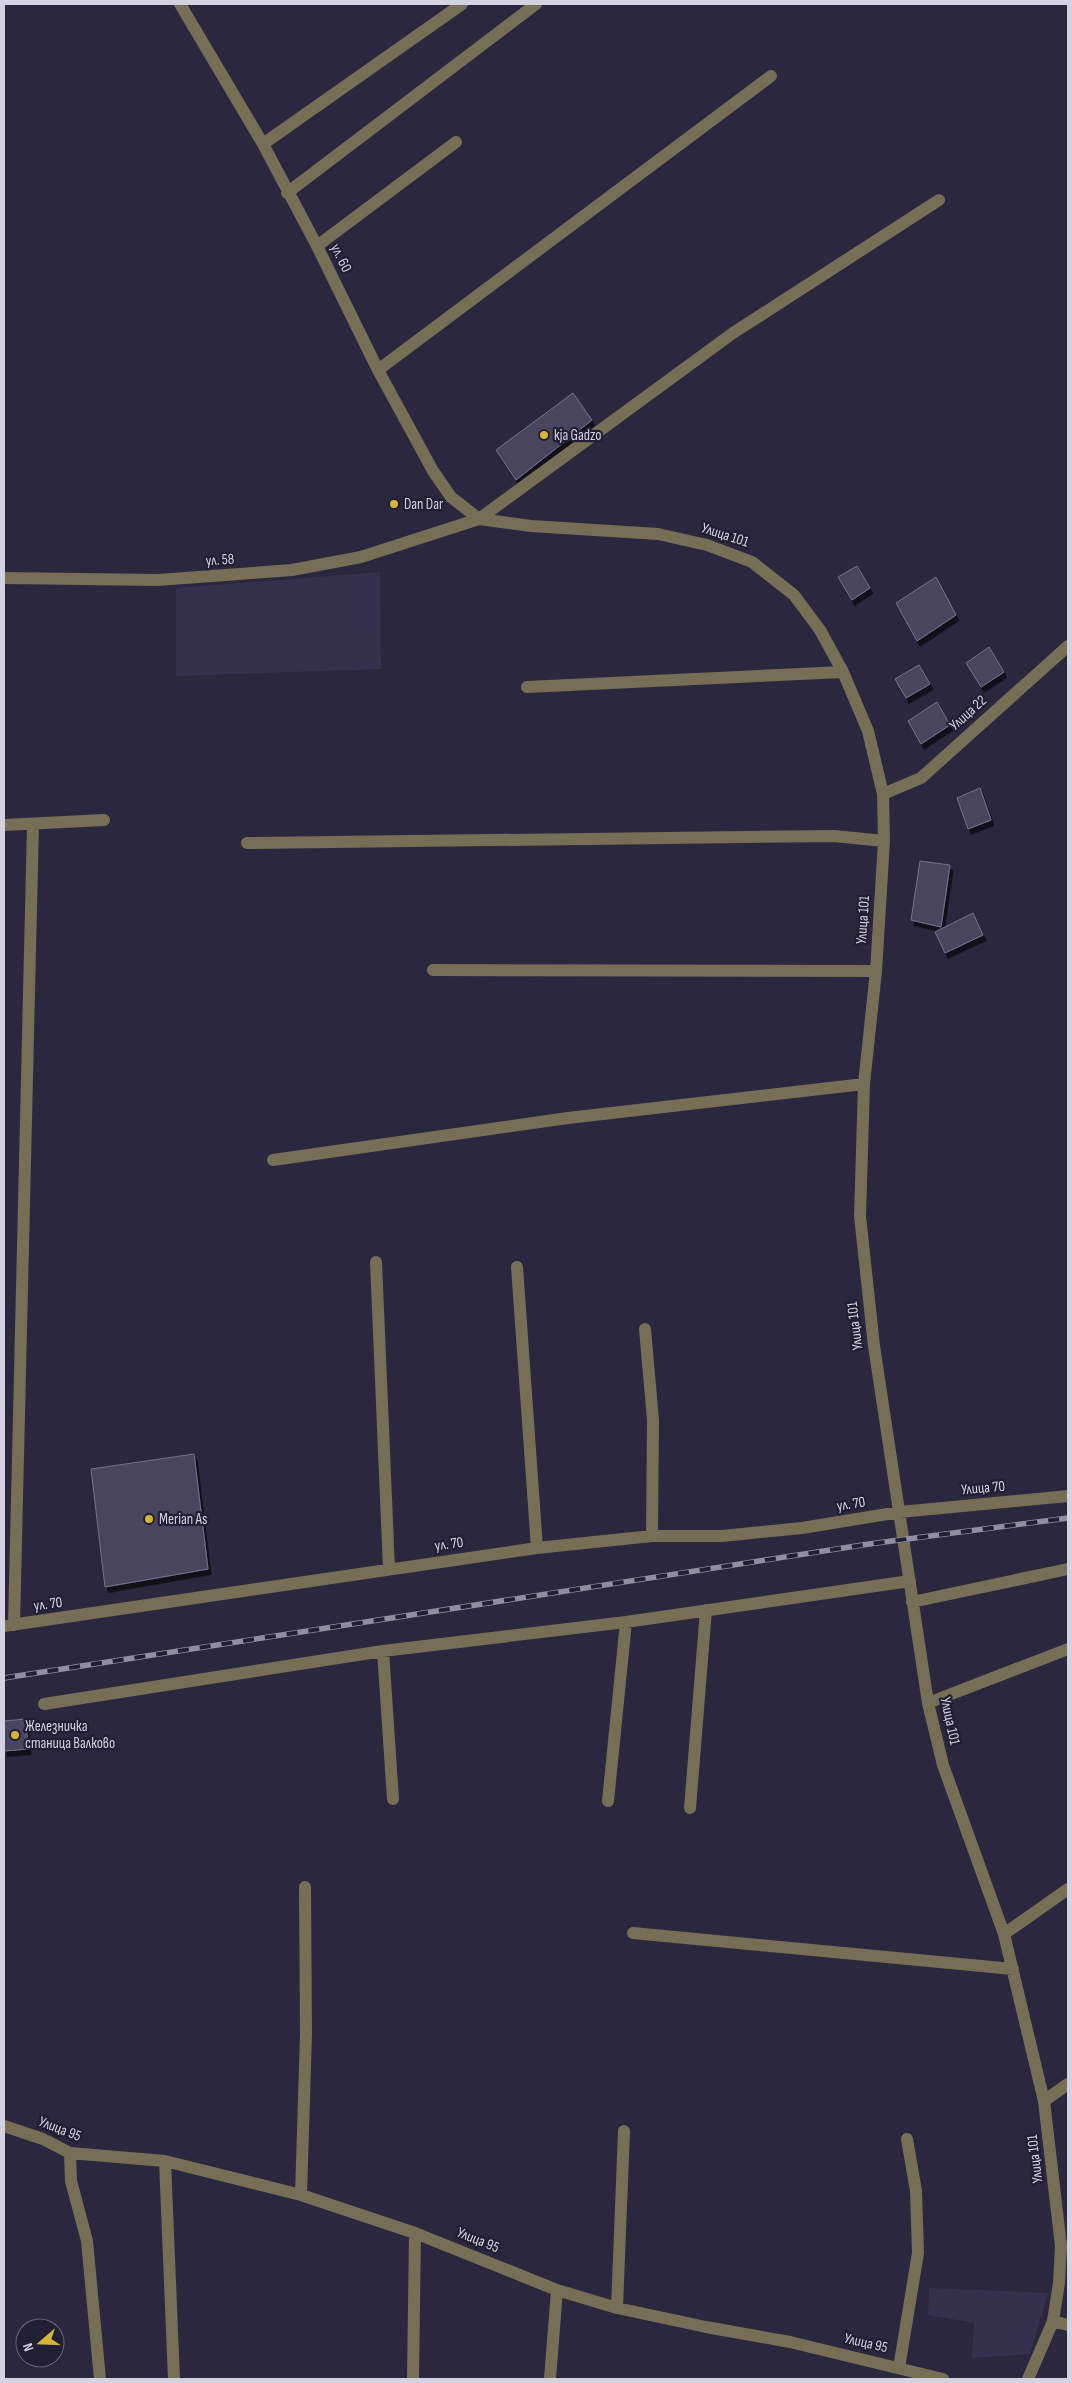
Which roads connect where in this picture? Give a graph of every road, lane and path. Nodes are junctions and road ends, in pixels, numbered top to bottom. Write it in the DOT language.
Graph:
graph roads {
  1 [pos="180,4"];
  2 [pos="462,4"];
  3 [pos="536,4"];
  4 [pos="771,76"];
  5 [pos="456,142"];
  6 [pos="262,144"];
  7 [pos="287,193"];
  8 [pos="939,200"];
  9 [pos="317,246"];
  10 [pos="378,370"];
  11 [pos="480,519"];
  12 [pos="4,578"];
  13 [pos="1068,646"];
  14 [pos="843,672"];
  15 [pos="527,687"];
  16 [pos="883,794"];
  17 [pos="104,820"];
  18 [pos="4,825"];
  19 [pos="33,825"];
  20 [pos="884,841"];
  21 [pos="247,843"];
  22 [pos="433,970"];
  23 [pos="876,971"];
  24 [pos="864,1084"];
  25 [pos="273,1160"];
  26 [pos="376,1262"];
  27 [pos="517,1267"];
  28 [pos="645,1328"];
  29 [pos="1068,1496"];
  30 [pos="900,1512"];
  31 [pos="652,1536"];
  32 [pos="537,1548"];
  33 [pos="388,1569"];
  34 [pos="1068,1569"];
  35 [pos="910,1581"];
  36 [pos="912,1602"];
  37 [pos="706,1610"];
  38 [pos="626,1622"];
  39 [pos="9,1626"];
  40 [pos="1068,1649"];
  41 [pos="383,1650"];
  42 [pos="928,1703"];
  43 [pos="44,1704"];
  44 [pos="394,1798"];
  45 [pos="608,1801"];
  46 [pos="690,1808"];
  47 [pos="305,1887"];
  48 [pos="1068,1889"];
  49 [pos="633,1933"];
  50 [pos="1004,1934"];
  51 [pos="1013,1968"];
  52 [pos="1068,2084"];
  53 [pos="1044,2101"];
  54 [pos="4,2126"];
  55 [pos="624,2131"];
  56 [pos="907,2139"];
  57 [pos="70,2154"];
  58 [pos="165,2161"];
  59 [pos="301,2195"];
  60 [pos="415,2233"];
  61 [pos="1065,2245"];
  62 [pos="556,2290"];
  63 [pos="617,2308"];
  64 [pos="1053,2322"];
  65 [pos="1068,2325"];
  66 [pos="899,2368"];
  67 [pos="100,2379"];
  68 [pos="174,2379"];
  69 [pos="413,2379"];
  70 [pos="550,2379"];
  71 [pos="943,2379"];
  72 [pos="1028,2379"];
  1 -- 6 [label="street, ул. 60"];
  2 -- 6 [label="street"];
  3 -- 7 [label="street"];
  4 -- 10 [label="street"];
  5 -- 9 [label="street"];
  6 -- 7 [label="street, ул. 60"];
  7 -- 9 [label="street, ул. 60"];
  8 -- 11 [label="street"];
  9 -- 10 [label="street, ул. 60"];
  10 -- 11 [label="street, ул. 60"];
  11 -- 12 [label="street, ул. 58"];
  11 -- 14 [label="street, Улица 101"];
  13 -- 16 [label="street, Улица 22"];
  14 -- 15 [label="street"];
  14 -- 16 [label="street, Улица 101"];
  16 -- 20 [label="street, Улица 101"];
  17 -- 19 [label="street"];
  18 -- 19 [label="street"];
  19 -- 39 [label="street"];
  20 -- 21 [label="street"];
  20 -- 23 [label="street, Улица 101"];
  22 -- 23 [label="street"];
  23 -- 24 [label="street, Улица 101"];
  24 -- 25 [label="street"];
  24 -- 30 [label="street, Улица 101"];
  26 -- 33 [label="street"];
  27 -- 32 [label="street"];
  28 -- 31 [label="street"];
  29 -- 30 [label="street, Улица 70"];
  30 -- 31 [label="street, ул. 70"];
  30 -- 35 [label="street, Улица 101"];
  31 -- 32 [label="street, ул. 70"];
  32 -- 33 [label="street, ул. 70"];
  33 -- 39 [label="street, ул. 70"];
  34 -- 36 [label="street"];
  35 -- 36 [label="street, Улица 101"];
  35 -- 37 [label="street"];
  36 -- 42 [label="street, Улица 101"];
  37 -- 38 [label="street"];
  37 -- 46 [label="street"];
  38 -- 41 [label="street"];
  38 -- 45 [label="street"];
  40 -- 42 [label="street"];
  41 -- 43 [label="street"];
  41 -- 44 [label="street"];
  42 -- 50 [label="street, Улица 101"];
  47 -- 59 [label="street"];
  48 -- 50 [label="street"];
  49 -- 51 [label="street"];
  50 -- 51 [label="street, Улица 101"];
  51 -- 53 [label="street, Улица 101"];
  52 -- 53 [label="street"];
  53 -- 61 [label="street, Улица 101"];
  54 -- 57 [label="street, Улица 95"];
  55 -- 63 [label="street"];
  56 -- 66 [label="street"];
  57 -- 58 [label="street, Улица 95"];
  57 -- 67 [label="street"];
  58 -- 59 [label="street, Улица 95"];
  58 -- 68 [label="street"];
  59 -- 60 [label="street, Улица 95"];
  60 -- 62 [label="street, Улица 95"];
  60 -- 69 [label="street"];
  61 -- 64 [label="street, Улица 101"];
  62 -- 63 [label="street, Улица 95"];
  62 -- 70 [label="street"];
  63 -- 66 [label="street, Улица 95"];
  64 -- 65 [label="street"];
  64 -- 72 [label="street, Улица 101"];
  66 -- 71 [label="street, Улица 95"];
}
